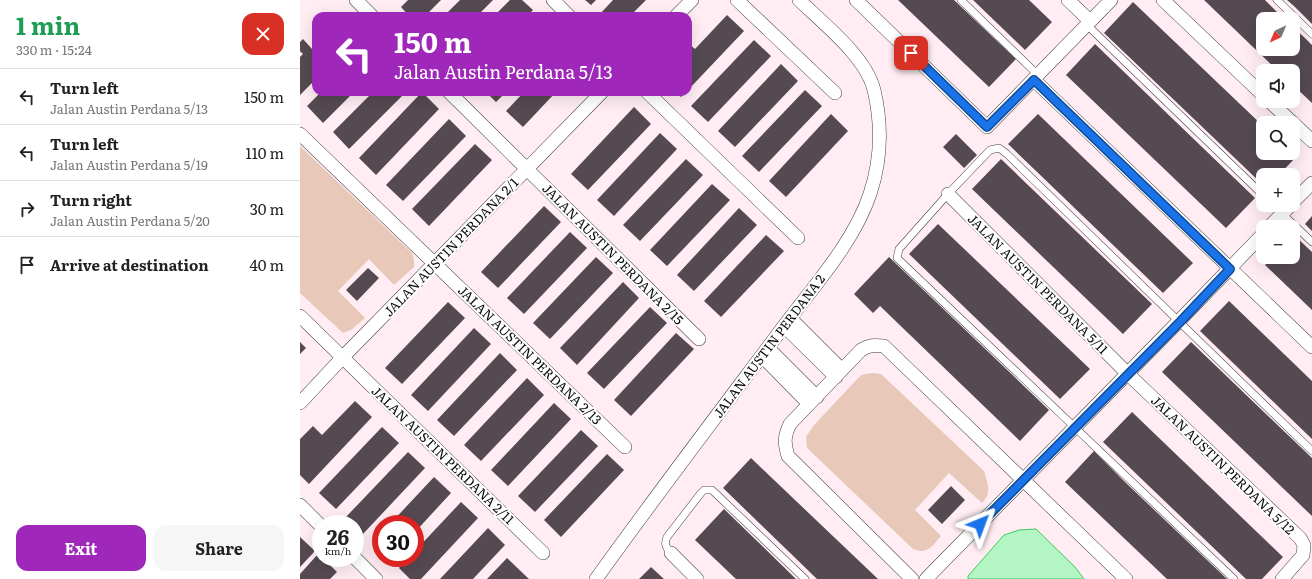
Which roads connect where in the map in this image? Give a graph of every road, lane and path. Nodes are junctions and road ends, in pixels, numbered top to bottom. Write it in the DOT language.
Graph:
graph roads {
  1 [pos="356,0"];
  2 [pos="553,0"];
  3 [pos="692,0"];
  4 [pos="737,0"];
  5 [pos="799,0"];
  6 [pos="856,0"];
  7 [pos="961,0"];
  8 [pos="1068,0"];
  9 [pos="1111,0"];
  10 [pos="1163,0"];
  11 [pos="1277,0"];
  12 [pos="368,12"];
  13 [pos="565,12"];
  14 [pos="680,12"];
  15 [pos="1088,23"];
  16 [pos="1312,34"];
  17 [pos="1036,77"];
  18 [pos="1256,88"];
  19 [pos="835,93"];
  20 [pos="453,96"];
  21 [pos="598,96"];
  22 [pos="652,96"];
  23 [pos="1277,108"];
  24 [pos="1285,116"];
  25 [pos="1300,130"];
  26 [pos="300,134"];
  27 [pos="1312,141"];
  28 [pos="527,169"];
  29 [pos="1312,183"];
  30 [pos="1256,188"];
  31 [pos="948,194"];
  32 [pos="1300,195"];
  33 [pos="1286,212"];
  34 [pos="798,238"];
  35 [pos="1256,241"];
  36 [pos="1312,242"];
  37 [pos="435,264"];
  38 [pos="1230,269"];
  39 [pos="300,316"];
  40 [pos="787,322"];
  41 [pos="1180,322"];
  42 [pos="699,339"];
  43 [pos="1312,347"];
  44 [pos="765,352"];
  45 [pos="342,358"];
  46 [pos="839,374"];
  47 [pos="1128,374"];
  48 [pos="813,400"];
  49 [pos="300,403"];
  50 [pos="1075,428"];
  51 [pos="625,447"];
  52 [pos="1312,451"];
  53 [pos="1024,480"];
  54 [pos="300,505"];
  55 [pos="312,517"];
  56 [pos="543,553"];
  57 [pos="671,553"];
  58 [pos="364,567"];
  59 [pos="376,579"];
  60 [pos="596,579"];
  61 [pos="697,579"];
  62 [pos="805,579"];
  63 [pos="912,579"];
  64 [pos="926,579"];
  65 [pos="1126,579"];
  66 [pos="1234,579"];
  67 [pos="1282,579"];
  1 -- 12 [label="street"];
  2 -- 13 [label="street"];
  3 -- 14 [label="street"];
  4 -- 19 [label="street"];
  5 -- 40 [label="street, JALAN AUSTIN PERDANA 2"];
  6 -- 17 [label="street"];
  7 -- 17 [label="lane"];
  8 -- 15 [label="street"];
  9 -- 15 [label="street"];
  10 -- 18 [label="street"];
  11 -- 16 [label="lane"];
  15 -- 17 [label="street"];
  15 -- 30 [label="lane"];
  17 -- 38 [label="street"];
  20 -- 28 [label="street, JALAN AUSTIN PERDANA 2/15"];
  21 -- 28 [label="street, JALAN AUSTIN PERDANA 2/1"];
  22 -- 34 [label="street"];
  23 -- 24 [label="street"];
  25 -- 27 [label="street"];
  26 -- 37 [label="street, JALAN AUSTIN PERDANA 2/13"];
  28 -- 37 [label="street, JALAN AUSTIN PERDANA 2/1"];
  28 -- 42 [label="street, JALAN AUSTIN PERDANA 2/15"];
  29 -- 32 [label="street"];
  31 -- 41 [label="lane"];
  31 -- 47 [label="street, JALAN AUSTIN PERDANA 5/11"];
  31 -- 50 [label="lane"];
  33 -- 36 [label="lane"];
  35 -- 38 [label="street"];
  37 -- 45 [label="street, JALAN AUSTIN PERDANA 2/1"];
  37 -- 51 [label="street, JALAN AUSTIN PERDANA 2/13"];
  38 -- 41 [label="street"];
  38 -- 43 [label="street"];
  39 -- 45 [label="street, JALAN AUSTIN PERDANA 2/11"];
  40 -- 44 [label="street, JALAN AUSTIN PERDANA 2"];
  40 -- 46 [label="street"];
  41 -- 47 [label="street"];
  41 -- 52 [label="lane"];
  44 -- 48 [label="street"];
  44 -- 60 [label="street, JALAN AUSTIN PERDANA 2"];
  45 -- 49 [label="street, JALAN AUSTIN PERDANA 2/1"];
  45 -- 56 [label="street, JALAN AUSTIN PERDANA 2/11"];
  46 -- 48 [label="street"];
  46 -- 53 [label="street"];
  47 -- 50 [label="street"];
  47 -- 67 [label="street, JALAN AUSTIN PERDANA 5/12"];
  48 -- 63 [label="street"];
  50 -- 53 [label="street"];
  50 -- 66 [label="lane"];
  53 -- 64 [label="street"];
  53 -- 65 [label="street"];
  54 -- 55 [label="street"];
  57 -- 61 [label="street"];
  57 -- 62 [label="lane"];
  58 -- 59 [label="street"];
}
